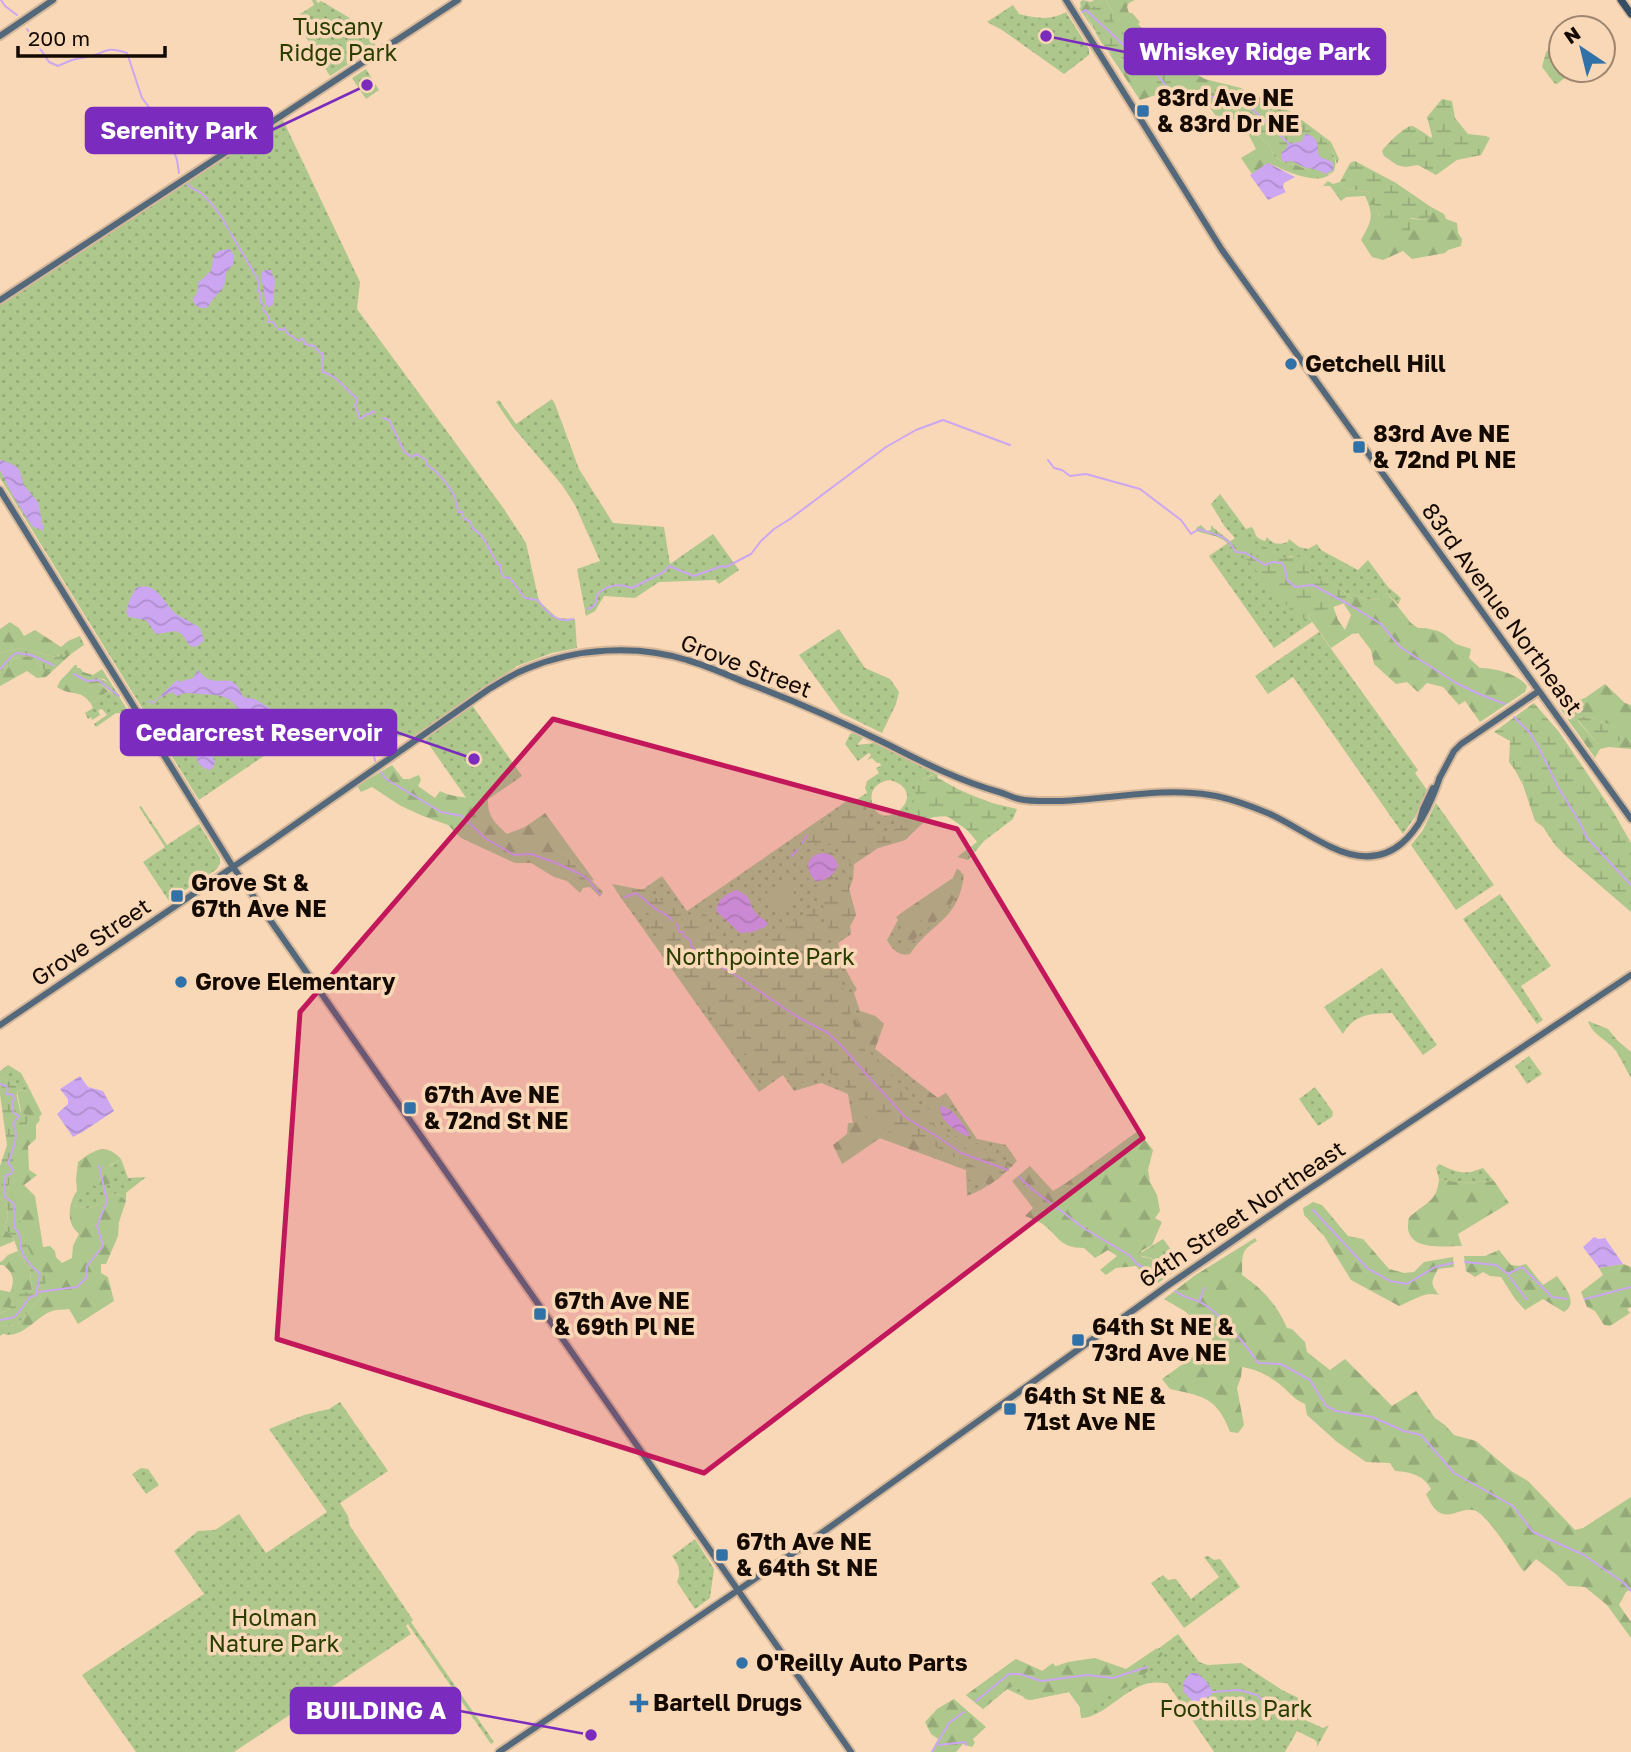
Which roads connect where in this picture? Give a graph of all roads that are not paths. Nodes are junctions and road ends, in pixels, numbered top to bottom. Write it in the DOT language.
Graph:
graph roads {
  1 [pos="53,0"];
  2 [pos="458,0"];
  3 [pos="1066,0"];
  4 [pos="1621,0"];
  5 [pos="1631,14"];
  6 [pos="0,36"];
  7 [pos="0,300"];
  8 [pos="0,490"];
  9 [pos="1539,691"];
  10 [pos="1631,819"];
  11 [pos="233,867"];
  12 [pos="1631,975"];
  13 [pos="0,1026"];
  14 [pos="738,1591"];
  15 [pos="499,1752"];
  16 [pos="851,1752"];
  1 -- 6 [label="street"];
  2 -- 7 [label="street"];
  3 -- 9 [label="street, 83rd Avenue Northeast"];
  4 -- 5 [label="main road"];
  8 -- 11 [label="street"];
  9 -- 10 [label="street, 83rd Avenue Northeast"];
  9 -- 11 [label="street, Grove Street"];
  11 -- 13 [label="street, Grove Street"];
  11 -- 14 [label="street"];
  12 -- 14 [label="street, 64th Street Northeast"];
  14 -- 15 [label="street, 64th Street Northeast"];
  14 -- 16 [label="street"];
}
